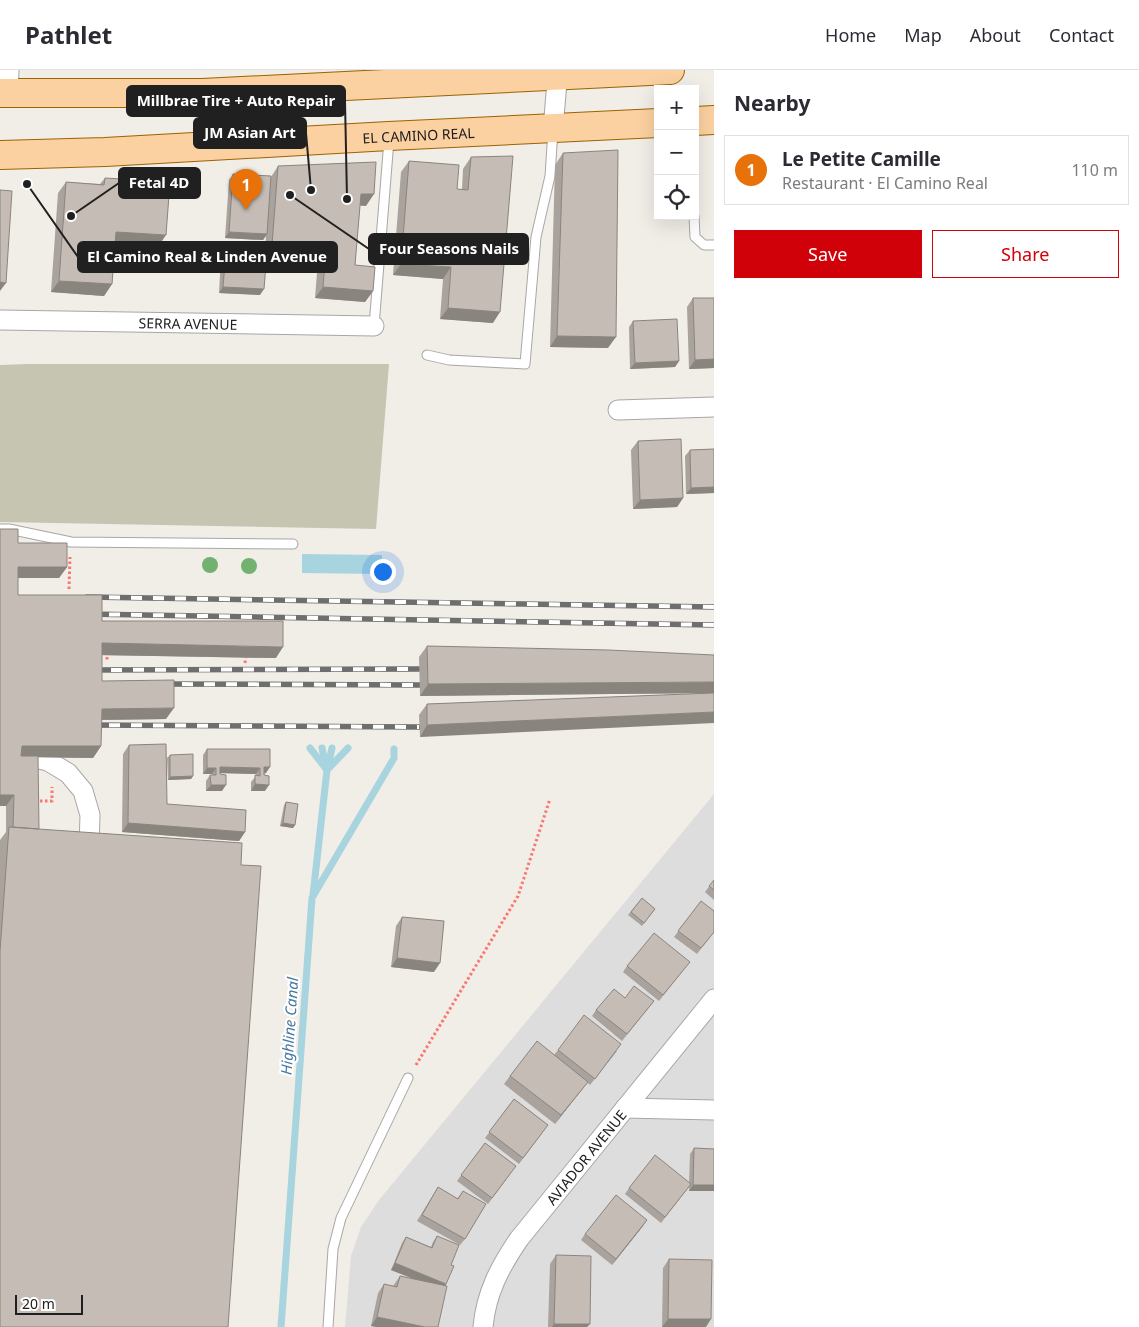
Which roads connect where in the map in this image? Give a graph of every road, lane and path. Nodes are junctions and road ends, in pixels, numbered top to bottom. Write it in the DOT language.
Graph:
graph roads {
  1 [pos="670,70"];
  2 [pos="558,72"];
  3 [pos="6,85"];
  4 [pos="714,120"];
  5 [pos="699,121"];
  6 [pos="654,123"];
  7 [pos="553,129"];
  8 [pos="389,136"];
  9 [pos="0,155"];
  10 [pos="694,220"];
  11 [pos="714,245"];
  12 [pos="0,320"];
  13 [pos="374,326"];
  14 [pos="427,355"];
  15 [pos="714,407"];
  16 [pos="618,410"];
  17 [pos="0,529"];
  18 [pos="71,542"];
  19 [pos="294,544"];
  20 [pos="64,566"];
  21 [pos="70,566"];
  22 [pos="69,589"];
  23 [pos="246,647"];
  24 [pos="107,648"];
  25 [pos="107,660"];
  26 [pos="245,663"];
  27 [pos="30,757"];
  28 [pos="52,786"];
  29 [pos="550,799"];
  30 [pos="32,801"];
  31 [pos="89,848"];
  32 [pos="714,999"];
  33 [pos="408,1078"];
  34 [pos="625,1108"];
  35 [pos="714,1110"];
  36 [pos="328,1327"];
  37 [pos="482,1327"];
  1 -- 2 [label="main road"];
  2 -- 3 [label="main road"];
  2 -- 7 [label="street"];
  4 -- 5 [label="main road"];
  6 -- 7 [label="main road, EL CAMINO REAL"];
  7 -- 8 [label="main road, EL CAMINO REAL"];
  7 -- 14 [label="lane"];
  8 -- 9 [label="main road, EL CAMINO REAL"];
  8 -- 13 [label="lane"];
  10 -- 11 [label="lane"];
  12 -- 13 [label="street, SERRA AVENUE"];
  15 -- 16 [label="street"];
  17 -- 18 [label="lane"];
  18 -- 19 [label="lane"];
  18 -- 21 [label="path"];
  20 -- 21 [label="path"];
  21 -- 22 [label="path"];
  23 -- 26 [label="path"];
  24 -- 25 [label="path"];
  27 -- 31 [label="street"];
  28 -- 30 [label="path"];
  29 -- 33 [label="path"];
  32 -- 34 [label="street, AVIADOR AVENUE"];
  33 -- 36 [label="lane"];
  34 -- 35 [label="street"];
  34 -- 37 [label="street, AVIADOR AVENUE"];
}
